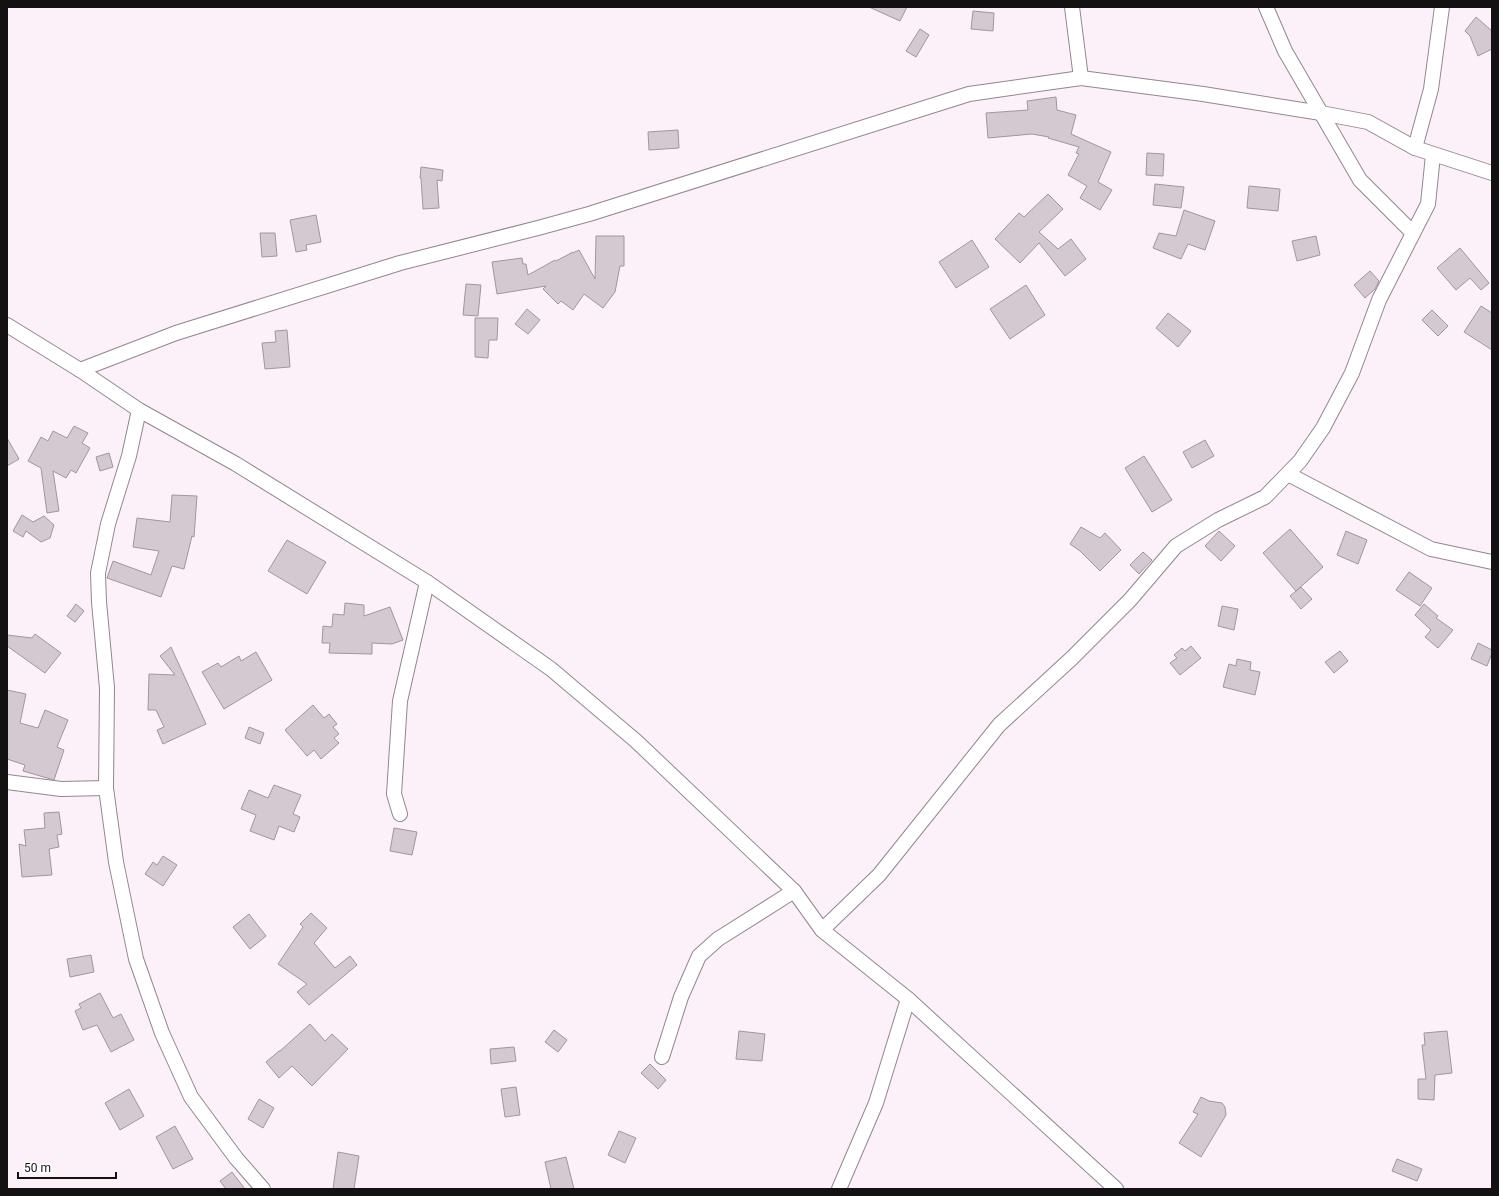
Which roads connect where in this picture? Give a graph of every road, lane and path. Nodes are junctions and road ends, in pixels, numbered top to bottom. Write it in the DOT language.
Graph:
graph roads {
  1 [pos="1072,7"];
  2 [pos="1266,7"];
  3 [pos="1442,7"];
  4 [pos="1081,78"];
  5 [pos="1321,113"];
  6 [pos="1415,148"];
  7 [pos="1433,155"];
  8 [pos="1492,173"];
  9 [pos="1413,234"];
  10 [pos="7,325"];
  11 [pos="80,370"];
  12 [pos="139,410"];
  13 [pos="1288,474"];
  14 [pos="1492,562"];
  15 [pos="426,582"];
  16 [pos="7,782"];
  17 [pos="106,788"];
  18 [pos="400,814"];
  19 [pos="794,891"];
  20 [pos="822,930"];
  21 [pos="908,999"];
  22 [pos="662,1057"];
  23 [pos="263,1189"];
  24 [pos="839,1189"];
  25 [pos="1116,1189"];
  1 -- 4 [label="street"];
  2 -- 5 [label="street"];
  3 -- 6 [label="street"];
  4 -- 5 [label="street"];
  4 -- 11 [label="street"];
  5 -- 6 [label="street"];
  5 -- 9 [label="street"];
  6 -- 7 [label="street"];
  7 -- 8 [label="street"];
  7 -- 9 [label="street"];
  9 -- 13 [label="street"];
  10 -- 11 [label="street"];
  11 -- 12 [label="street"];
  12 -- 15 [label="street"];
  12 -- 17 [label="street"];
  13 -- 14 [label="street"];
  13 -- 20 [label="street"];
  15 -- 18 [label="street"];
  15 -- 19 [label="street"];
  16 -- 17 [label="street"];
  17 -- 23 [label="street"];
  19 -- 20 [label="street"];
  19 -- 22 [label="street"];
  20 -- 21 [label="street"];
  21 -- 24 [label="street"];
  21 -- 25 [label="street"];
}
